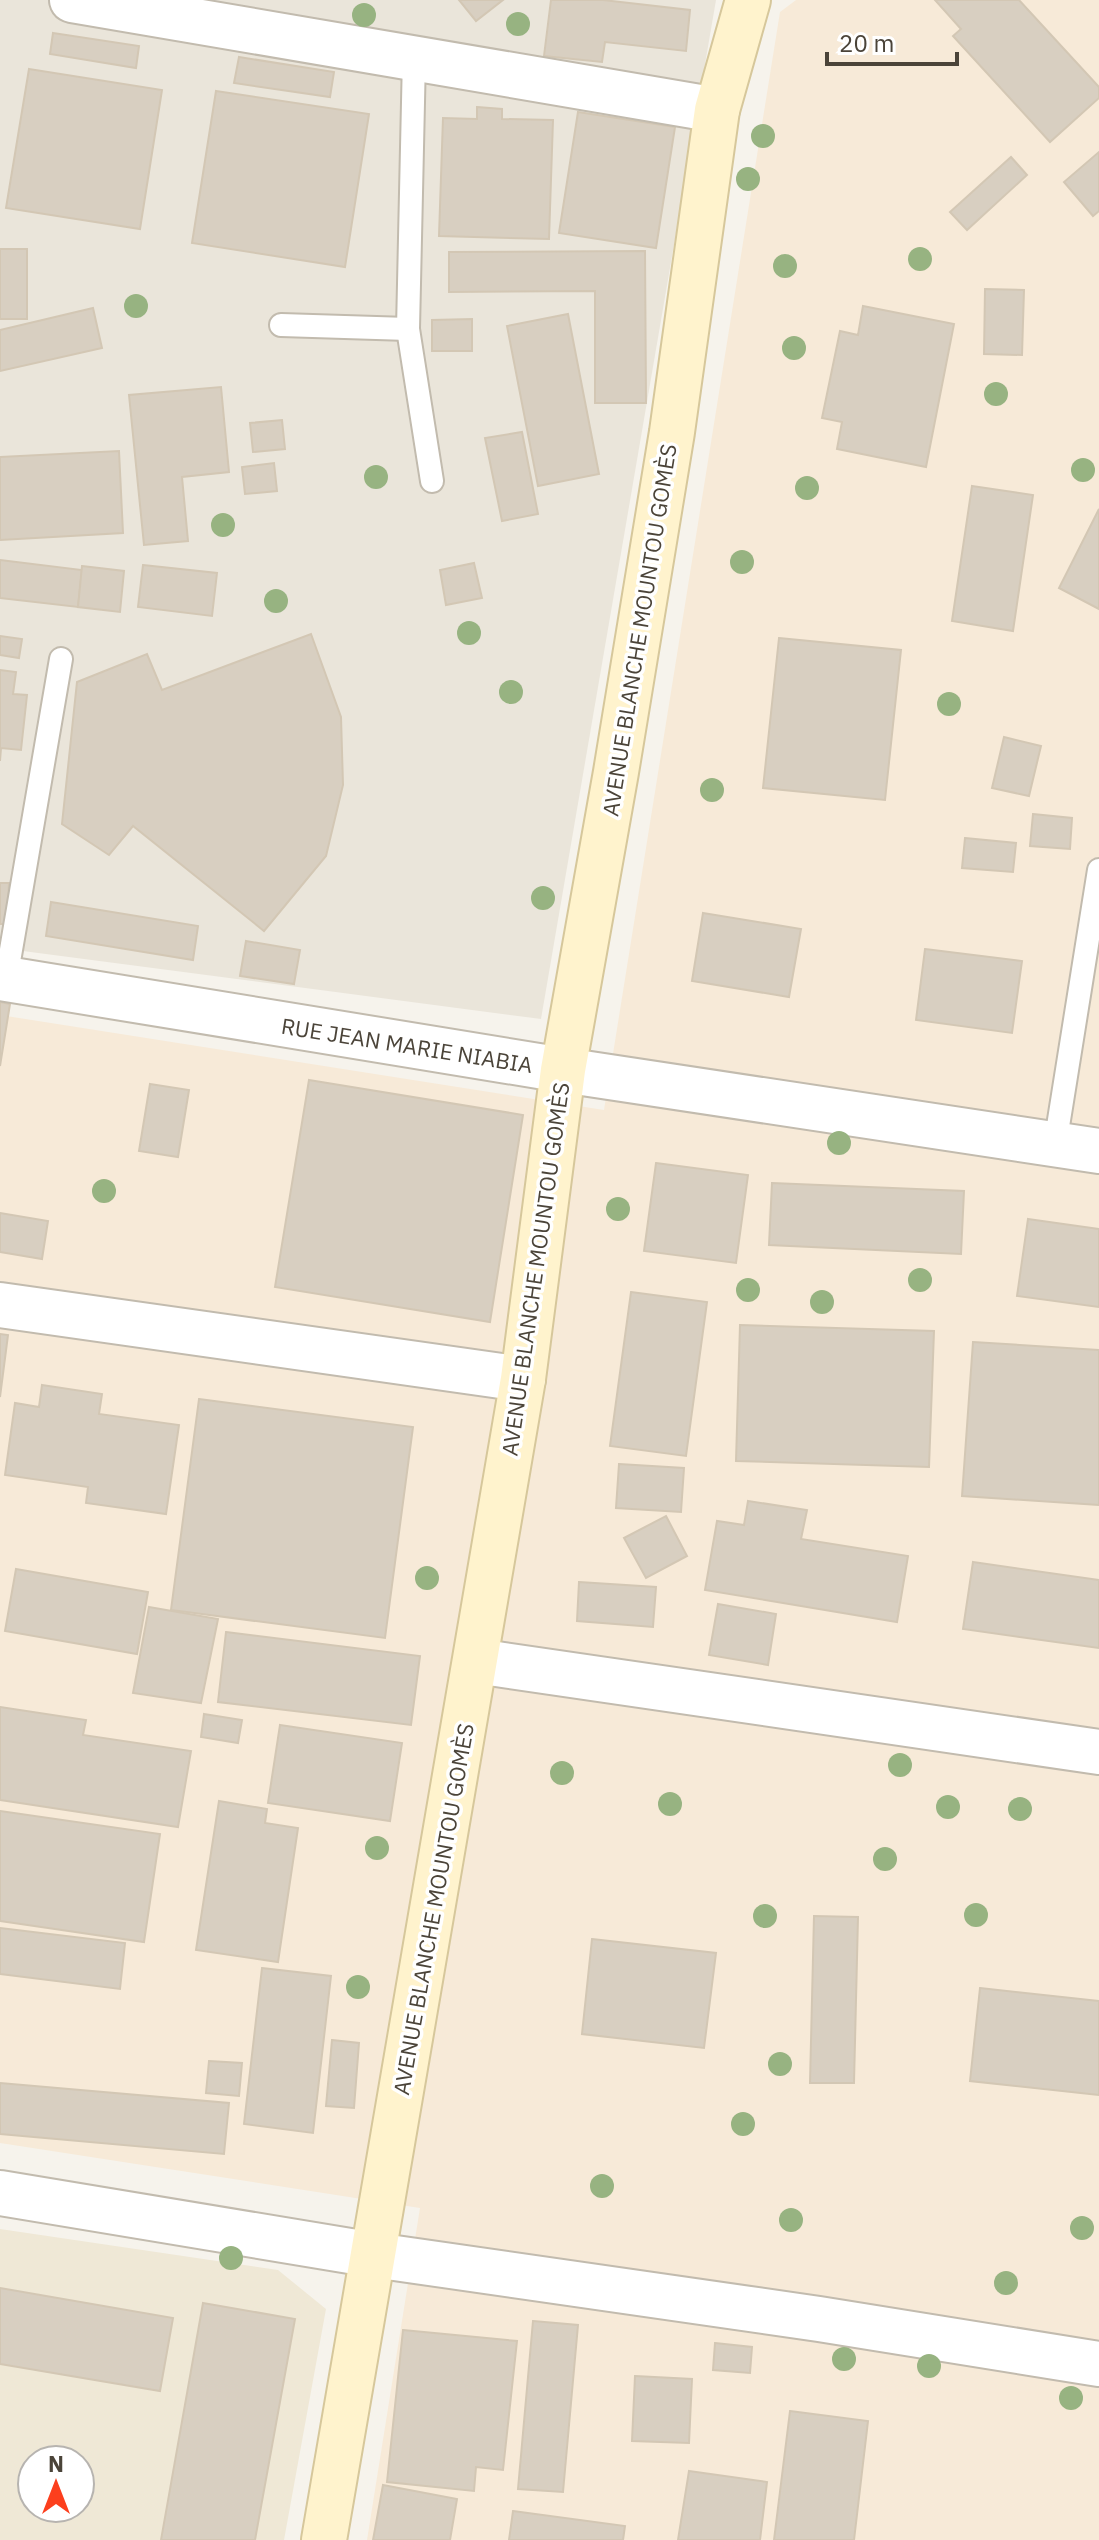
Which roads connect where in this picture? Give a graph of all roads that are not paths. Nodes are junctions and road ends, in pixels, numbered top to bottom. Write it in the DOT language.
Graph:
graph roads {
  1 [pos="72,0"];
  2 [pos="748,0"];
  3 [pos="414,57"];
  4 [pos="717,110"];
  5 [pos="281,325"];
  6 [pos="408,329"];
  7 [pos="432,481"];
  8 [pos="61,659"];
  9 [pos="1099,870"];
  10 [pos="3,979"];
  11 [pos="563,1070"];
  12 [pos="1055,1145"];
  13 [pos="1099,1151"];
  14 [pos="0,1305"];
  15 [pos="523,1379"];
  16 [pos="476,1661"];
  17 [pos="1099,1752"];
  18 [pos="0,2193"];
  19 [pos="374,2255"];
  20 [pos="1099,2364"];
  21 [pos="324,2540"];
  1 -- 3 [label="street"];
  2 -- 4 [label="street, AVENUE BLANCHE MOUNTOU GOMÈS"];
  3 -- 4 [label="street"];
  3 -- 6 [label="lane"];
  4 -- 11 [label="street, AVENUE BLANCHE MOUNTOU GOMÈS"];
  5 -- 6 [label="lane"];
  6 -- 7 [label="lane"];
  8 -- 10 [label="lane"];
  9 -- 12 [label="lane"];
  10 -- 11 [label="street, RUE JEAN MARIE NIABIA"];
  11 -- 12 [label="street, RUE JEAN MARIE NIABIA"];
  11 -- 15 [label="street, AVENUE BLANCHE MOUNTOU GOMÈS"];
  12 -- 13 [label="street, RUE JEAN MARIE NIABIA"];
  14 -- 15 [label="street"];
  15 -- 16 [label="street, AVENUE BLANCHE MOUNTOU GOMÈS"];
  16 -- 17 [label="street"];
  16 -- 19 [label="street, AVENUE BLANCHE MOUNTOU GOMÈS"];
  18 -- 19 [label="street"];
  19 -- 20 [label="street"];
  19 -- 21 [label="street, AVENUE BLANCHE MOUNTOU GOMÈS"];
}
